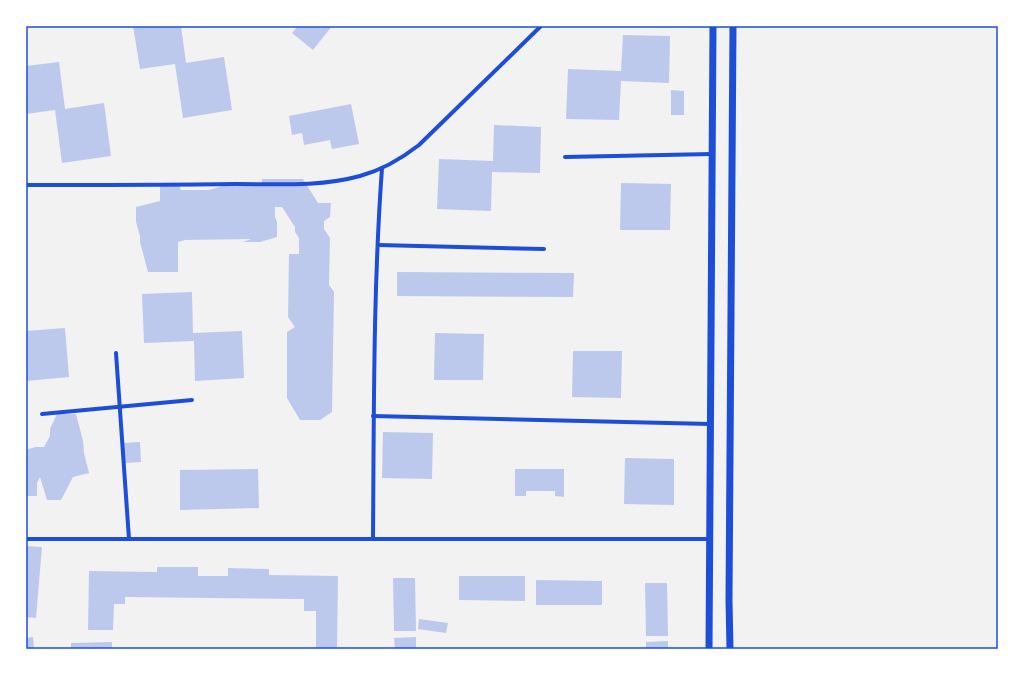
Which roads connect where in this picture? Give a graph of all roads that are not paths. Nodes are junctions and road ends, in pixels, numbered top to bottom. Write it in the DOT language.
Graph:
graph roads {
  1 [pos="541,26"];
  2 [pos="713,26"];
  3 [pos="733,26"];
  4 [pos="712,154"];
  5 [pos="565,157"];
  6 [pos="382,168"];
  7 [pos="26,185"];
  8 [pos="378,245"];
  9 [pos="544,249"];
  10 [pos="116,353"];
  11 [pos="192,400"];
  12 [pos="120,407"];
  13 [pos="42,414"];
  14 [pos="373,416"];
  15 [pos="710,424"];
  16 [pos="26,539"];
  17 [pos="129,539"];
  18 [pos="373,539"];
  19 [pos="709,539"];
  20 [pos="709,649"];
  21 [pos="730,649"];
  1 -- 6 [label="street"];
  2 -- 4 [label="street"];
  3 -- 21 [label="street"];
  4 -- 5 [label="street"];
  4 -- 15 [label="street"];
  6 -- 7 [label="street"];
  6 -- 8 [label="street"];
  8 -- 9 [label="street"];
  8 -- 14 [label="street"];
  10 -- 12 [label="street"];
  11 -- 12 [label="street"];
  12 -- 13 [label="street"];
  12 -- 17 [label="street"];
  14 -- 15 [label="street"];
  14 -- 18 [label="street"];
  15 -- 19 [label="street"];
  16 -- 17 [label="street"];
  17 -- 18 [label="street"];
  18 -- 19 [label="street"];
  19 -- 20 [label="street"];
}
